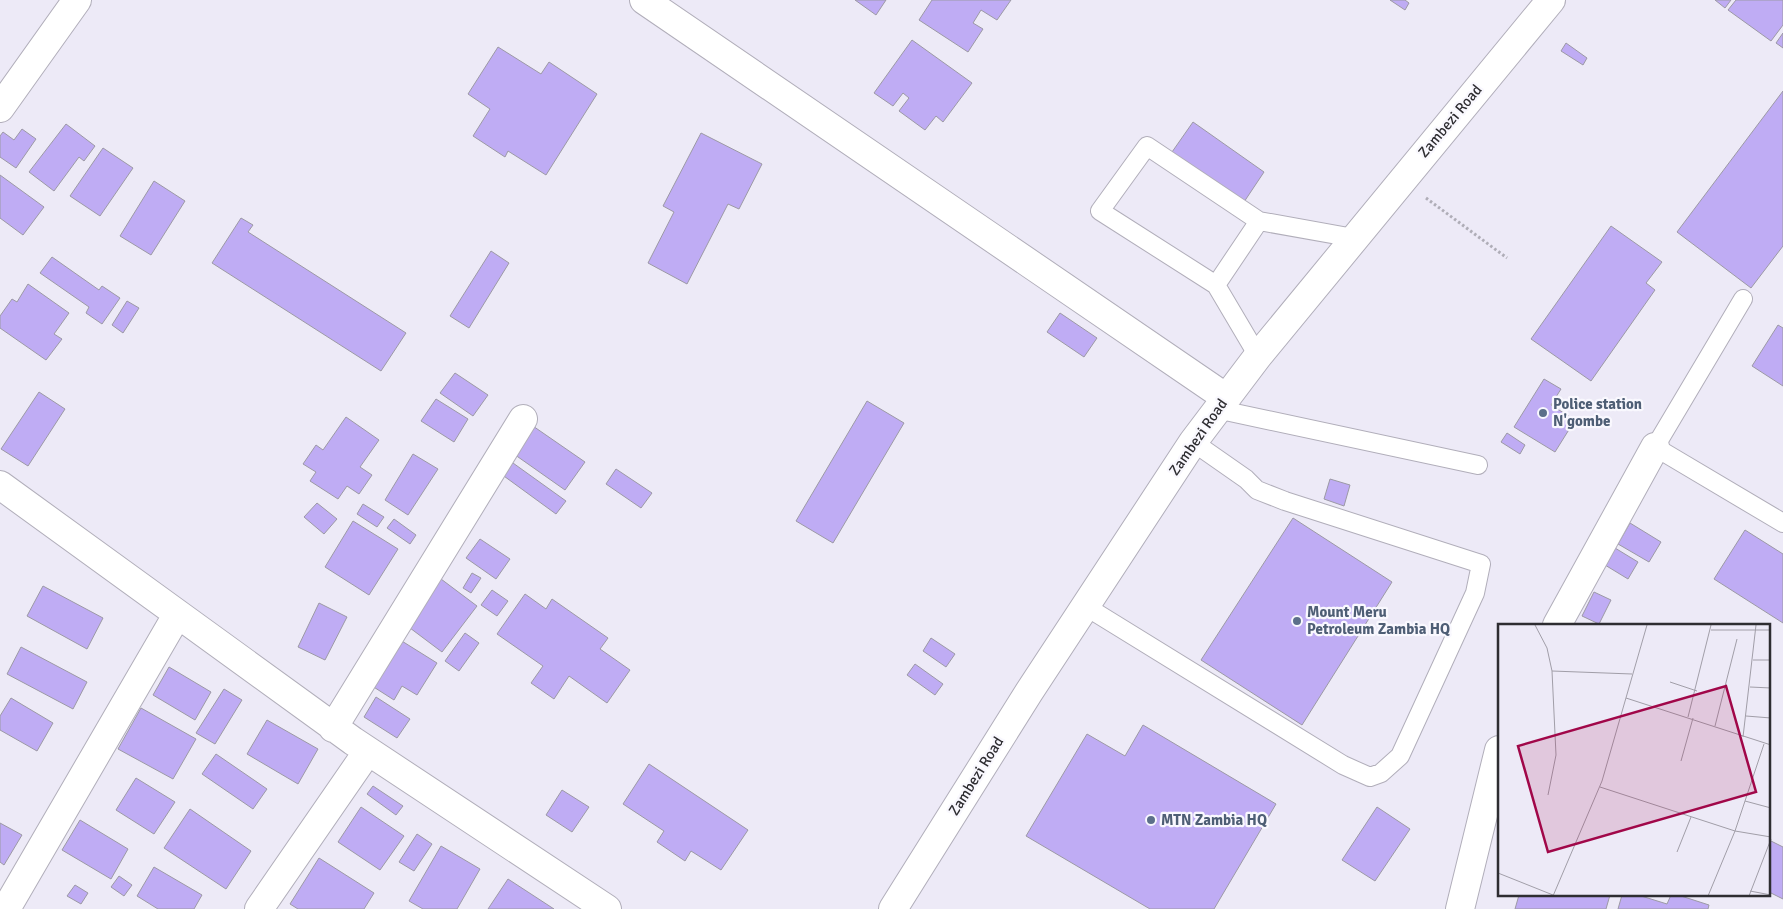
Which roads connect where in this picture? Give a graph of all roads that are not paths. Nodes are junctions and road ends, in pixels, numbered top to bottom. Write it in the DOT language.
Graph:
graph roads {
  1 [pos="77,0"];
  2 [pos="644,0"];
  3 [pos="1551,0"];
  4 [pos="0,108"];
  5 [pos="1259,221"];
  6 [pos="1354,238"];
  7 [pos="1216,285"];
  8 [pos="1743,299"];
  9 [pos="1258,356"];
  10 [pos="1221,403"];
  11 [pos="523,419"];
  12 [pos="1192,442"];
  13 [pos="1655,447"];
  14 [pos="1478,466"];
  15 [pos="0,485"];
  16 [pos="1783,523"];
  17 [pos="1085,606"];
  18 [pos="177,615"];
  19 [pos="1558,624"];
  20 [pos="333,728"];
  21 [pos="368,751"];
  22 [pos="1498,754"];
  23 [pos="6,909"];
  24 [pos="259,909"];
  25 [pos="608,909"];
  26 [pos="893,909"];
  27 [pos="1460,909"];
  1 -- 4 [label="street"];
  2 -- 10 [label="street"];
  3 -- 6 [label="street, Zambezi Road"];
  5 -- 6 [label="lane"];
  5 -- 7 [label="lane"];
  5 -- 7 [label="lane"];
  6 -- 9 [label="street, Zambezi Road"];
  7 -- 9 [label="lane"];
  8 -- 13 [label="lane"];
  9 -- 10 [label="street, Zambezi Road"];
  10 -- 12 [label="street, Zambezi Road"];
  10 -- 14 [label="lane"];
  11 -- 20 [label="street"];
  12 -- 17 [label="street, Zambezi Road"];
  12 -- 17 [label="lane"];
  13 -- 16 [label="lane"];
  13 -- 19 [label="street"];
  15 -- 18 [label="street"];
  17 -- 26 [label="street, Zambezi Road"];
  18 -- 20 [label="street"];
  18 -- 23 [label="street"];
  20 -- 21 [label="street"];
  21 -- 24 [label="street"];
  21 -- 25 [label="street"];
  22 -- 27 [label="street"];
}
